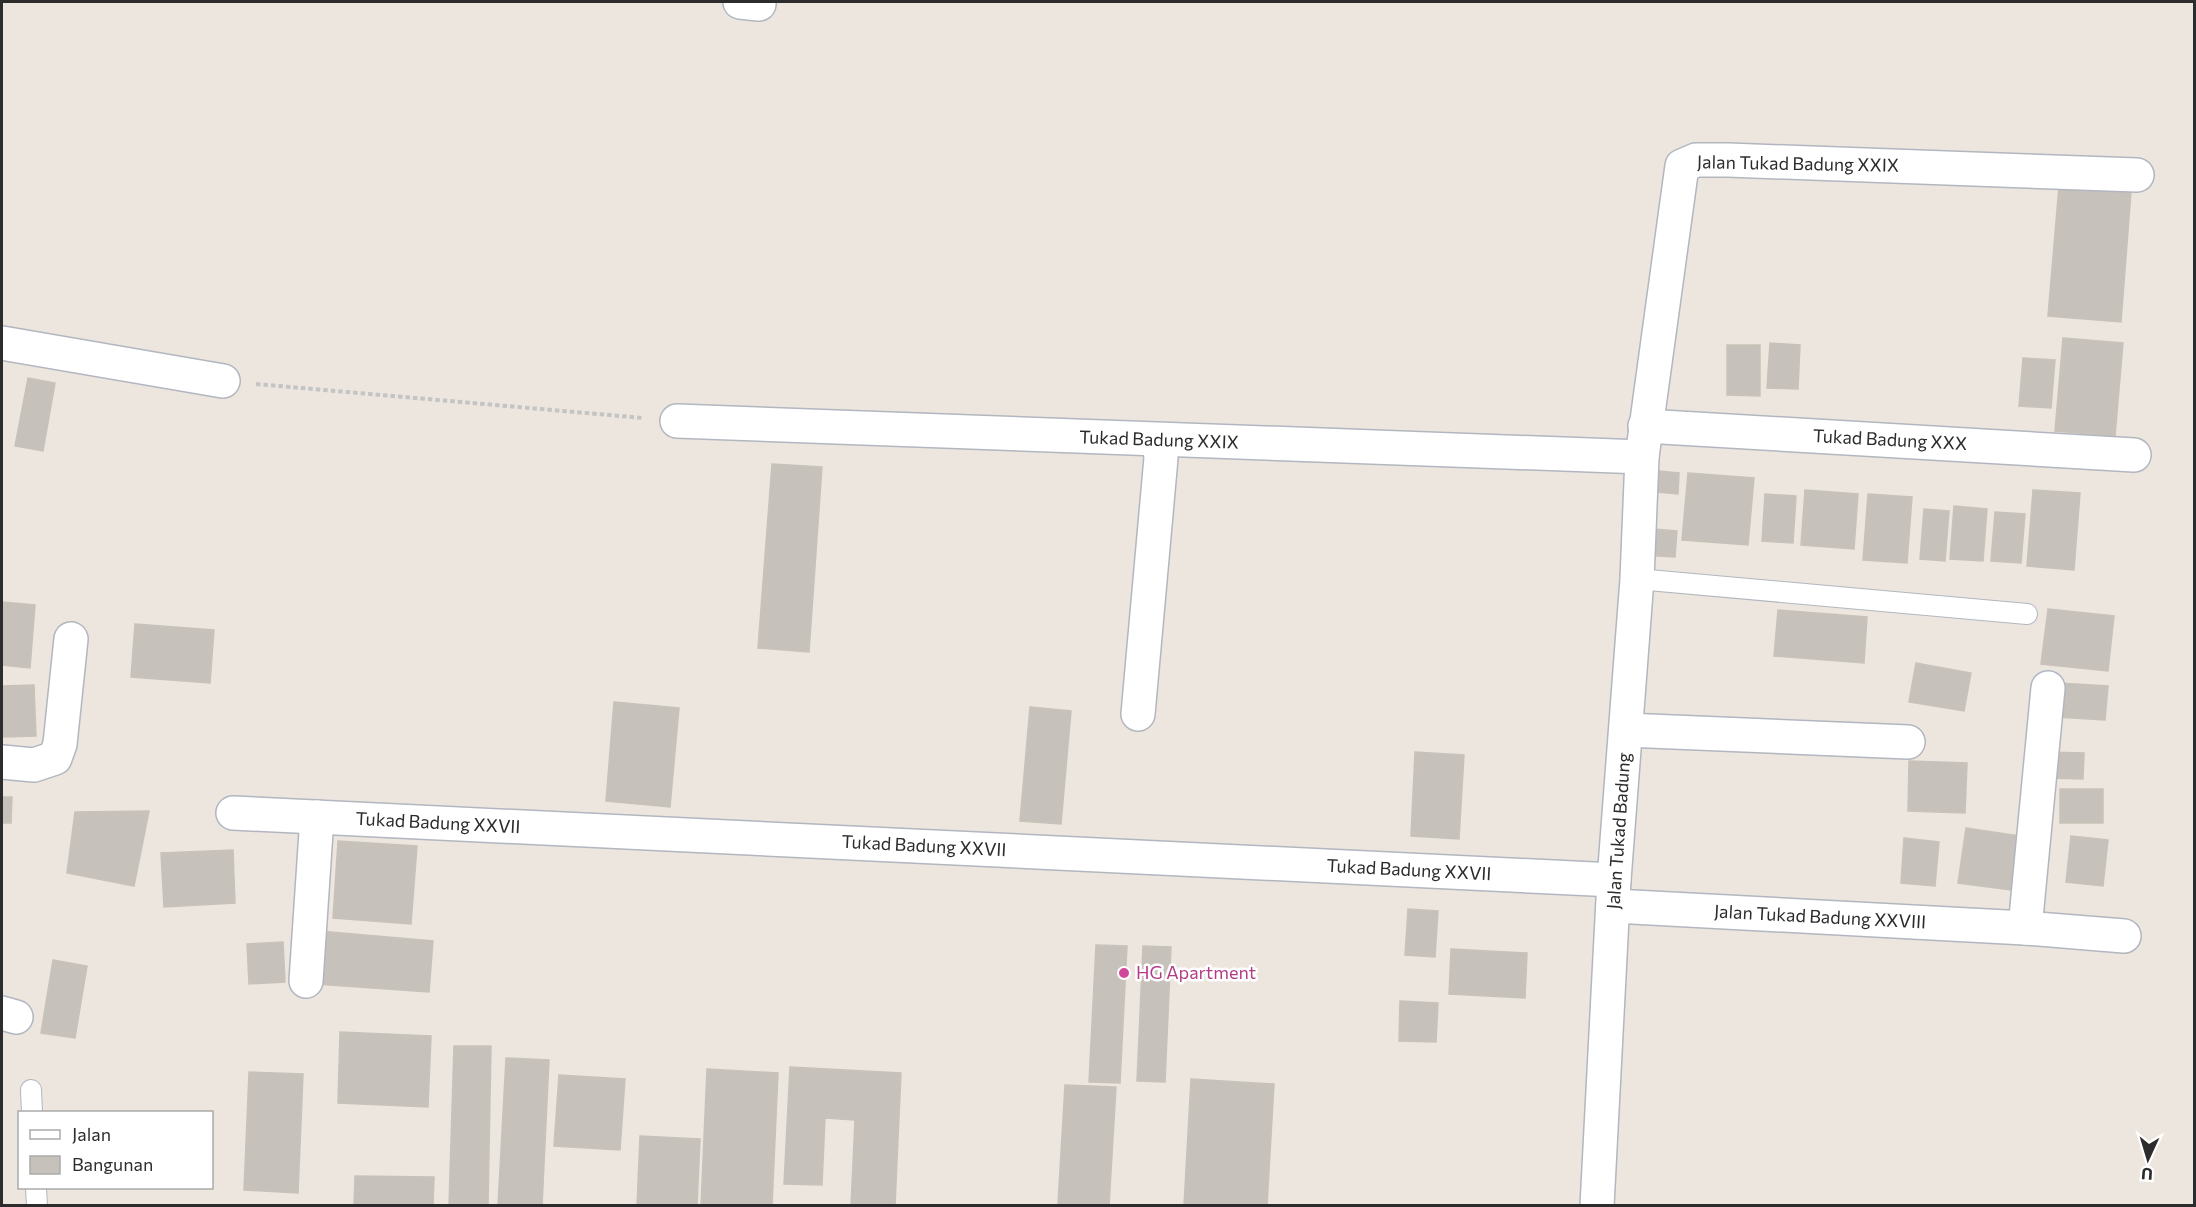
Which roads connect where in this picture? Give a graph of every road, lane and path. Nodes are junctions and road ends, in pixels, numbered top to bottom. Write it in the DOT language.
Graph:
graph roads {
  1 [pos="2137,175"];
  2 [pos="2,343"];
  3 [pos="223,381"];
  4 [pos="677,421"];
  5 [pos="1159,440"];
  6 [pos="1644,441"];
  7 [pos="2134,455"];
  8 [pos="1637,579"];
  9 [pos="2027,614"];
  10 [pos="71,639"];
  11 [pos="2048,688"];
  12 [pos="1138,714"];
  13 [pos="1626,730"];
  14 [pos="1908,742"];
  15 [pos="2,762"];
  16 [pos="233,813"];
  17 [pos="317,817"];
  18 [pos="1614,893"];
  19 [pos="2025,928"];
  20 [pos="2124,936"];
  21 [pos="306,981"];
  22 [pos="31,1090"];
  23 [pos="32,1111"];
  24 [pos="36,1189"];
  25 [pos="38,1206"];
  26 [pos="1597,1206"];
  1 -- 6 [label="street, Jalan Tukad Badung XXIX"];
  2 -- 3 [label="street"];
  3 -- 4 [label="path"];
  4 -- 5 [label="street, Tukad Badung XXIX"];
  5 -- 6 [label="street, Tukad Badung XXIX"];
  5 -- 12 [label="street"];
  6 -- 7 [label="street, Tukad Badung XXX"];
  6 -- 8 [label="street, Jalan Tukad Badung"];
  8 -- 9 [label="lane"];
  8 -- 13 [label="street, Jalan Tukad Badung"];
  10 -- 15 [label="street"];
  11 -- 19 [label="street"];
  13 -- 14 [label="street"];
  13 -- 18 [label="street, Jalan Tukad Badung"];
  16 -- 17 [label="street, Tukad Badung XXVII"];
  17 -- 18 [label="street, Tukad Badung XXVII"];
  17 -- 21 [label="street"];
  18 -- 19 [label="street, Jalan Tukad Badung XXVIII"];
  18 -- 26 [label="street, Jalan Tukad Badung"];
  19 -- 20 [label="street, Jalan Tukad Badung XXVIII"];
  22 -- 23 [label="lane"];
  24 -- 25 [label="lane"];
}
